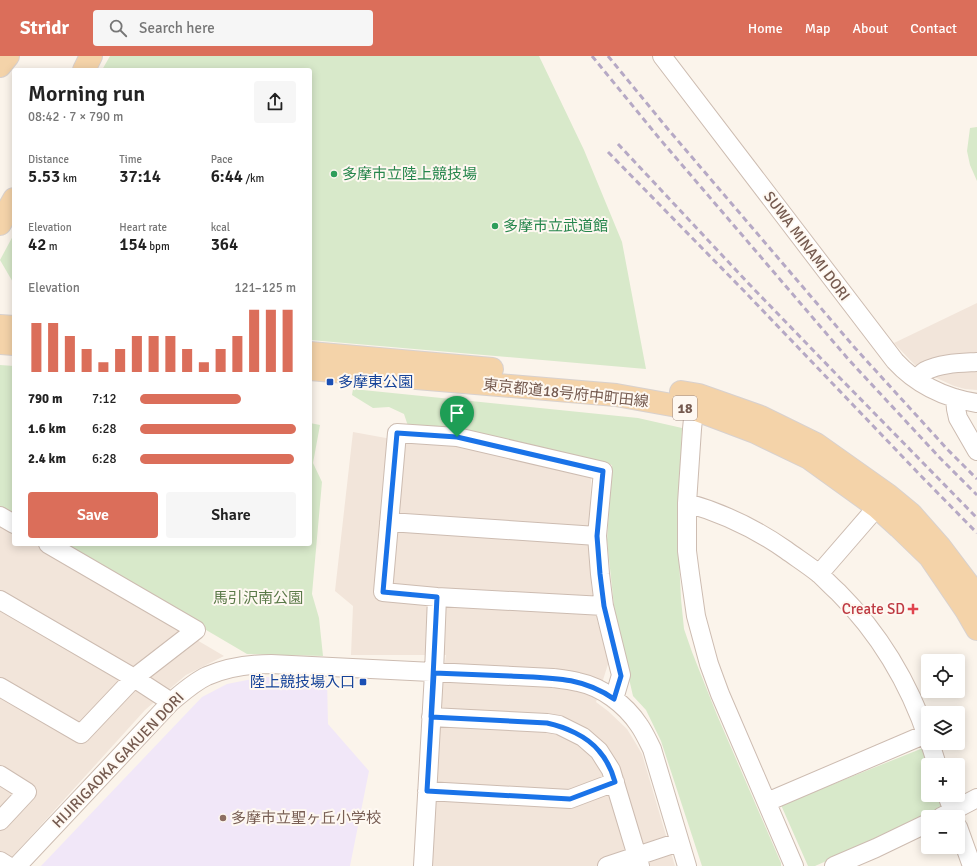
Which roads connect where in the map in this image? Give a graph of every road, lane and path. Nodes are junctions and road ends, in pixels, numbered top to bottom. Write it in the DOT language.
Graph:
graph roads {
  1 [pos="8,56"];
  2 [pos="91,56"];
  3 [pos="662,56"];
  4 [pos="0,66"];
  5 [pos="85,68"];
  6 [pos="12,203"];
  7 [pos="0,224"];
  8 [pos="0,326"];
  9 [pos="12,327"];
  10 [pos="0,343"];
  11 [pos="12,344"];
  12 [pos="312,353"];
  13 [pos="977,362"];
  14 [pos="312,369"];
  15 [pos="916,379"];
  16 [pos="955,398"];
  17 [pos="977,403"];
  18 [pos="694,409"];
  19 [pos="977,450"];
  20 [pos="687,503"];
  21 [pos="877,507"];
  22 [pos="0,516"];
  23 [pos="389,522"];
  24 [pos="12,523"];
  25 [pos="597,536"];
  26 [pos="51,546"];
  27 [pos="819,574"];
  28 [pos="977,596"];
  29 [pos="437,597"];
  30 [pos="0,600"];
  31 [pos="604,606"];
  32 [pos="977,629"];
  33 [pos="434,673"];
  34 [pos="134,678"];
  35 [pos="0,687"];
  36 [pos="614,699"];
  37 [pos="171,702"];
  38 [pos="431,717"];
  39 [pos="921,720"];
  40 [pos="921,742"];
  41 [pos="0,775"];
  42 [pos="615,782"];
  43 [pos="427,791"];
  44 [pos="977,798"];
  45 [pos="767,802"];
  46 [pos="956,810"];
  47 [pos="0,821"];
  48 [pos="921,826"];
  49 [pos="679,842"];
  50 [pos="965,848"];
  51 [pos="0,861"];
  52 [pos="638,861"];
  53 [pos="8,866"];
  54 [pos="17,866"];
  55 [pos="423,866"];
  56 [pos="607,866"];
  57 [pos="686,866"];
  58 [pos="794,866"];
  59 [pos="834,866"];
  60 [pos="972,866"];
  1 -- 4 [label="main road"];
  2 -- 5 [label="main road"];
  3 -- 15 [label="street, SUWA MINAMI DORI"];
  6 -- 7 [label="main road"];
  8 -- 9 [label="main road"];
  10 -- 11 [label="main road"];
  12 -- 28 [label="main road, 東京都道18号府中町田線 / 18"];
  13 -- 15 [label="street"];
  14 -- 18 [label="main road, 東京都道18号府中町田線 / 18"];
  15 -- 16 [label="street, SUWA MINAMI DORI"];
  16 -- 17 [label="street, SUWA MINAMI DORI"];
  16 -- 19 [label="street"];
  18 -- 20 [label="street"];
  18 -- 21 [label="main road, 東京都道18号府中町田線 / 18"];
  20 -- 27 [label="street"];
  20 -- 45 [label="street"];
  21 -- 27 [label="street"];
  21 -- 32 [label="main road, 東京都道18号府中町田線 / 18"];
  22 -- 24 [label="street"];
  23 -- 25 [label="street"];
  23 -- 25 [label="street"];
  23 -- 29 [label="street"];
  25 -- 31 [label="street"];
  26 -- 34 [label="street"];
  27 -- 39 [label="street"];
  29 -- 31 [label="street"];
  29 -- 33 [label="street"];
  30 -- 34 [label="street"];
  31 -- 36 [label="street"];
  33 -- 36 [label="street, HIJIRIGAOKA GAKUEN DORI"];
  33 -- 37 [label="street, HIJIRIGAOKA GAKUEN DORI"];
  33 -- 38 [label="street"];
  34 -- 35 [label="street"];
  34 -- 37 [label="street"];
  36 -- 49 [label="street, HIJIRIGAOKA GAKUEN DORI"];
  37 -- 54 [label="street, HIJIRIGAOKA GAKUEN DORI"];
  38 -- 42 [label="street"];
  38 -- 43 [label="street"];
  40 -- 45 [label="street"];
  41 -- 47 [label="street"];
  42 -- 43 [label="street"];
  42 -- 52 [label="street"];
  43 -- 55 [label="street"];
  44 -- 46 [label="street"];
  45 -- 58 [label="street"];
  48 -- 59 [label="street"];
  49 -- 52 [label="street"];
  49 -- 57 [label="street, HIJIRIGAOKA GAKUEN DORI"];
  50 -- 60 [label="street"];
  51 -- 53 [label="street"];
  52 -- 56 [label="street"];
}
